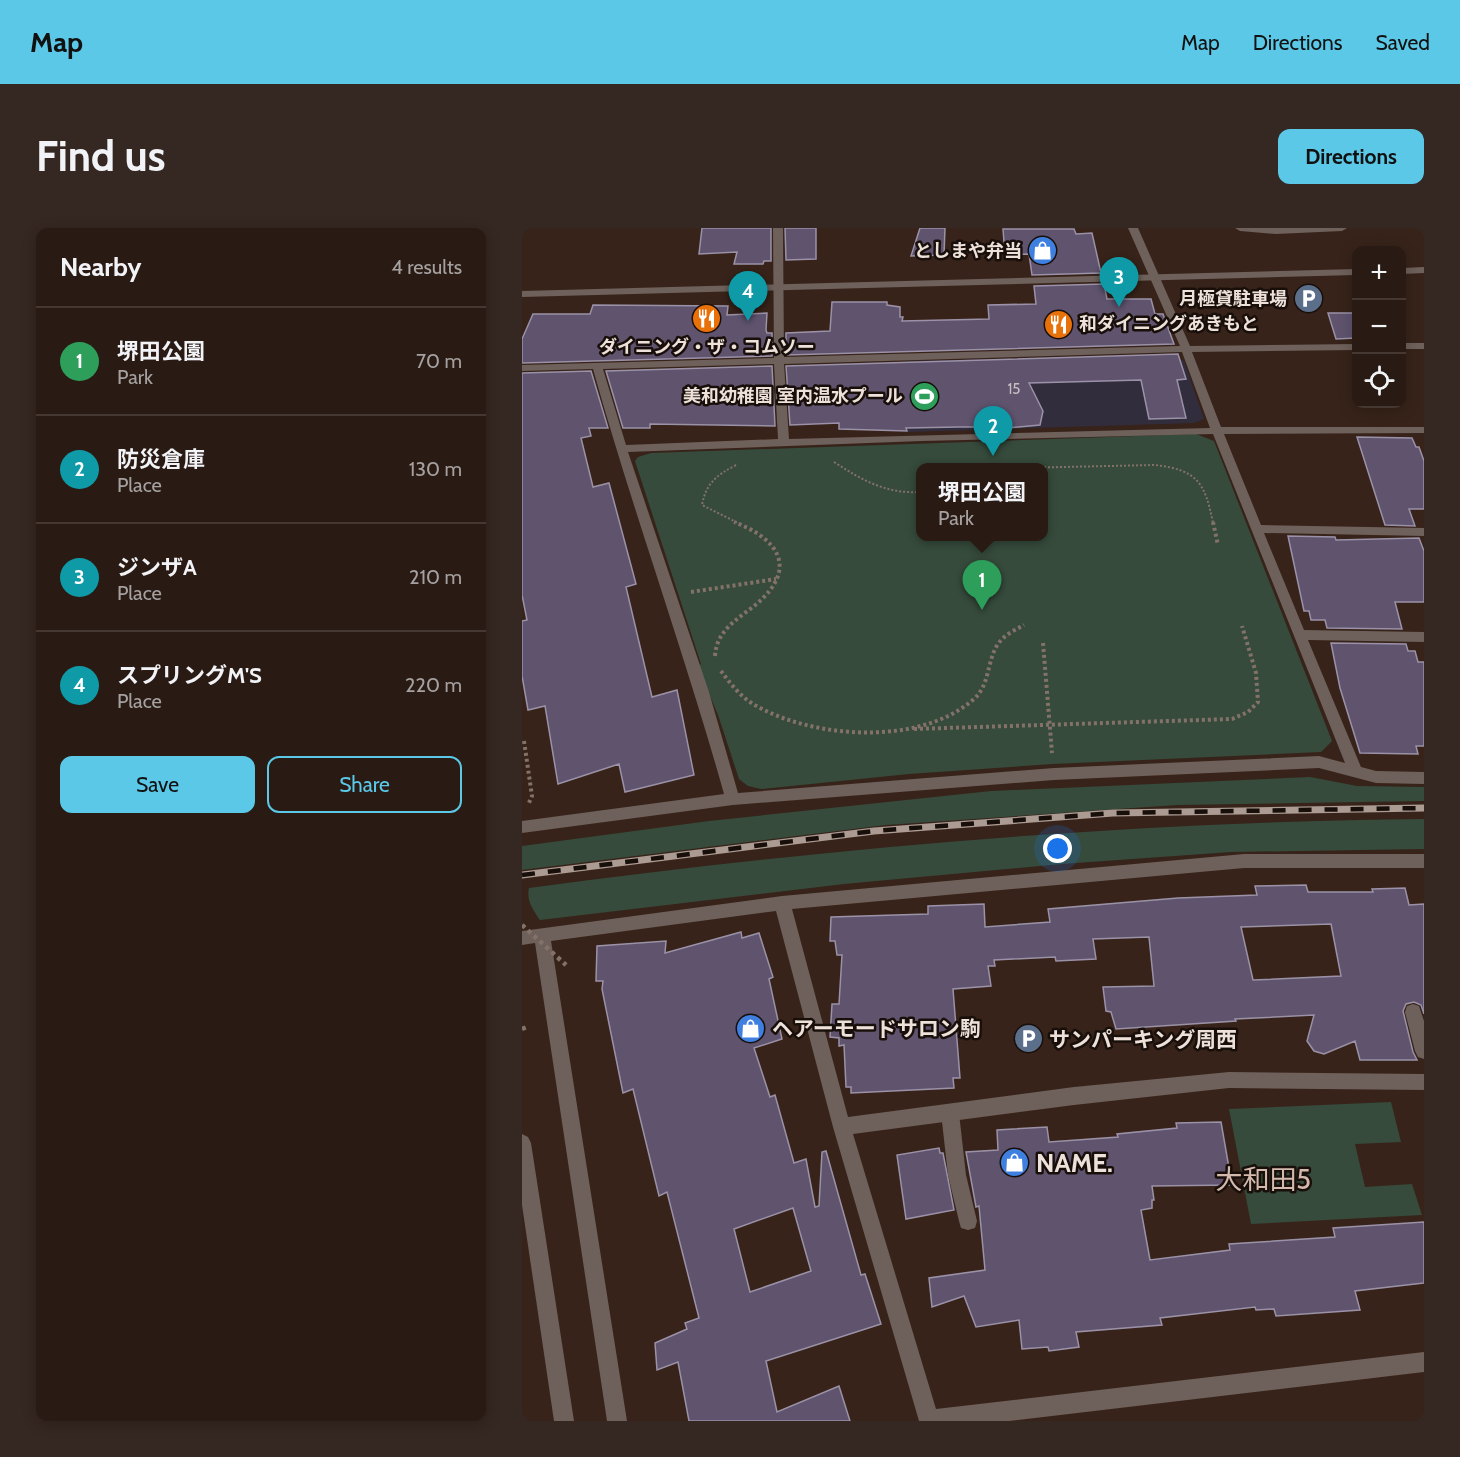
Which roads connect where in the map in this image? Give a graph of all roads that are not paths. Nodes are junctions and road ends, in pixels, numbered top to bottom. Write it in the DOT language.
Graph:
graph roads {
  1 [pos="778,228"];
  2 [pos="1133,228"];
  3 [pos="1240,228"];
  4 [pos="1342,228"];
  5 [pos="1424,270"];
  6 [pos="1406,271"];
  7 [pos="1352,272"];
  8 [pos="1156,275"];
  9 [pos="777,286"];
  10 [pos="522,294"];
  11 [pos="1406,346"];
  12 [pos="1424,346"];
  13 [pos="1352,347"];
  14 [pos="1186,349"];
  15 [pos="779,360"];
  16 [pos="597,365"];
  17 [pos="522,368"];
  18 [pos="1216,429"];
  19 [pos="1424,430"];
  20 [pos="784,441"];
  21 [pos="621,449"];
  22 [pos="1257,529"];
  23 [pos="1424,532"];
  24 [pos="1301,635"];
  25 [pos="1424,637"];
  26 [pos="1355,771"];
  27 [pos="1424,778"];
  28 [pos="733,799"];
  29 [pos="522,827"];
  30 [pos="1424,861"];
  31 [pos="782,903"];
  32 [pos="542,935"];
  33 [pos="522,938"];
  34 [pos="1413,1012"];
  35 [pos="1424,1051"];
  36 [pos="1424,1082"];
  37 [pos="950,1113"];
  38 [pos="842,1127"];
  39 [pos="522,1143"];
  40 [pos="969,1221"];
  41 [pos="1424,1362"];
  42 [pos="929,1420"];
  43 [pos="564,1421"];
  44 [pos="617,1421"];
  1 -- 9 [label="street"];
  2 -- 8 [label="street"];
  3 -- 4 [label="street"];
  5 -- 6 [label="street"];
  7 -- 8 [label="street"];
  8 -- 9 [label="street"];
  8 -- 14 [label="street"];
  9 -- 10 [label="street"];
  9 -- 15 [label="street"];
  11 -- 12 [label="street"];
  13 -- 14 [label="street"];
  14 -- 15 [label="street"];
  14 -- 18 [label="street"];
  15 -- 16 [label="street"];
  15 -- 20 [label="street"];
  16 -- 17 [label="street"];
  16 -- 21 [label="street"];
  18 -- 19 [label="street"];
  18 -- 20 [label="street"];
  18 -- 22 [label="street"];
  20 -- 21 [label="street"];
  21 -- 28 [label="street"];
  22 -- 23 [label="street"];
  22 -- 24 [label="street"];
  24 -- 25 [label="street"];
  24 -- 26 [label="street"];
  26 -- 27 [label="street"];
  26 -- 28 [label="street"];
  28 -- 29 [label="street"];
  30 -- 31 [label="street"];
  31 -- 32 [label="street"];
  31 -- 38 [label="street"];
  32 -- 33 [label="street"];
  32 -- 44 [label="street"];
  34 -- 35 [label="street"];
  36 -- 37 [label="street"];
  37 -- 38 [label="street"];
  37 -- 40 [label="street"];
  38 -- 42 [label="street"];
  39 -- 43 [label="street"];
  41 -- 42 [label="street"];
}
